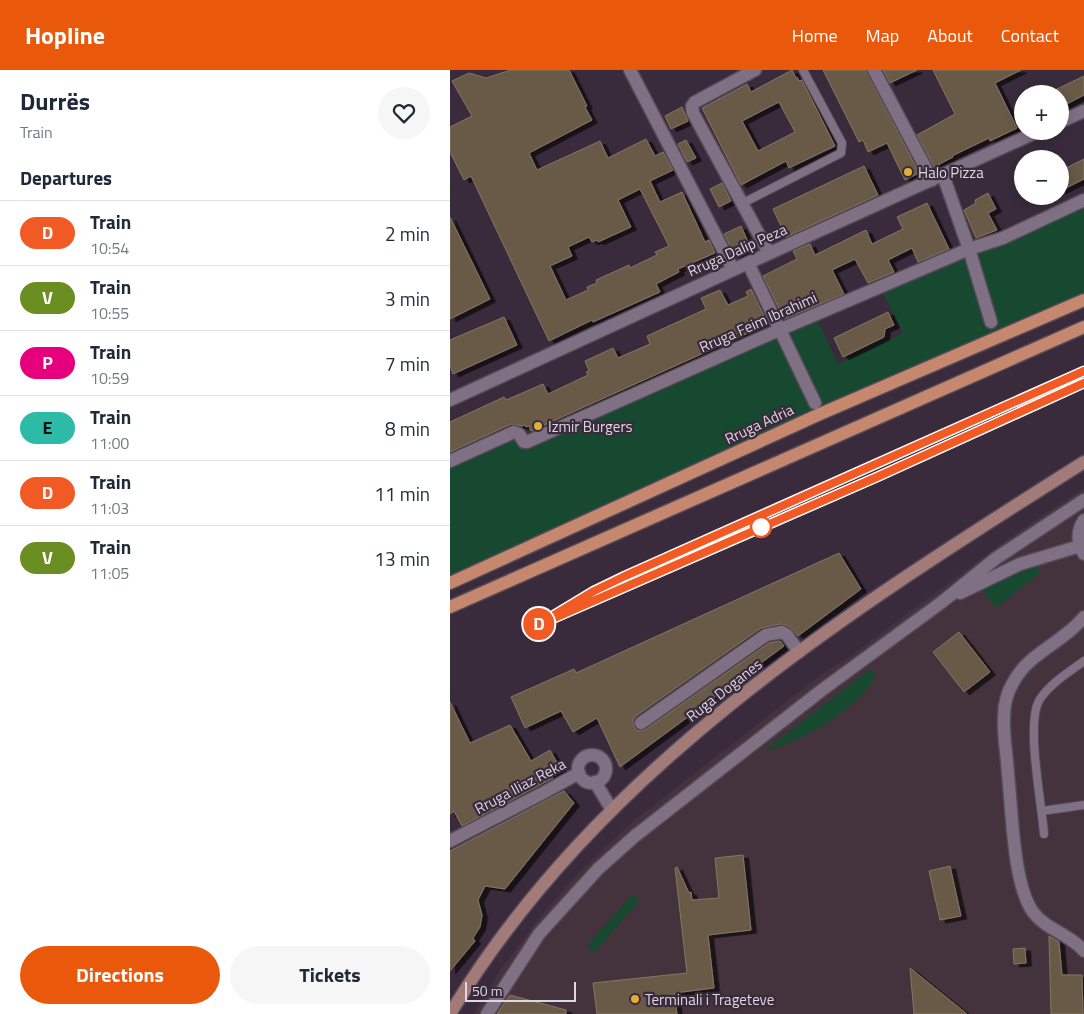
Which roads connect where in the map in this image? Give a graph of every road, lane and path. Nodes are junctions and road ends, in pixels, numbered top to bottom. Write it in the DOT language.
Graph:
graph roads {
  1 [pos="630,70"];
  2 [pos="755,70"];
  3 [pos="803,70"];
  4 [pos="874,70"];
  5 [pos="1084,111"];
  6 [pos="1069,118"];
  7 [pos="1019,140"];
  8 [pos="937,177"];
  9 [pos="1084,200"];
  10 [pos="743,204"];
  11 [pos="969,249"];
  12 [pos="769,254"];
  13 [pos="748,262"];
  14 [pos="733,269"];
  15 [pos="1084,300"];
  16 [pos="991,322"];
  17 [pos="1084,326"];
  18 [pos="779,330"];
  19 [pos="450,400"];
  20 [pos="815,403"];
  21 [pos="450,461"];
  22 [pos="1084,462"];
  23 [pos="1084,500"];
  24 [pos="1068,509"];
  25 [pos="1084,510"];
  26 [pos="1084,520"];
  27 [pos="1082,550"];
  28 [pos="450,583"];
  29 [pos="942,602"];
  30 [pos="450,607"];
  31 [pos="1084,617"];
  32 [pos="799,652"];
  33 [pos="1084,661"];
  34 [pos="641,723"];
  35 [pos="579,772"];
  36 [pos="599,780"];
  37 [pos="1084,805"];
  38 [pos="615,807"];
  39 [pos="1042,811"];
  40 [pos="1044,834"];
  41 [pos="450,841"];
  42 [pos="1084,951"];
  43 [pos="450,1014"];
  44 [pos="487,1014"];
  1 -- 14 [label="street"];
  2 -- 10 [label="street"];
  3 -- 10 [label="lane"];
  4 -- 8 [label="street"];
  5 -- 6 [label="street"];
  7 -- 8 [label="street, Rruga Dalip Peza"];
  8 -- 11 [label="street"];
  8 -- 12 [label="street, Rruga Dalip Peza"];
  9 -- 11 [label="street, Rruga Feim Ibrahimi"];
  10 -- 12 [label="street"];
  11 -- 16 [label="street"];
  11 -- 18 [label="street, Rruga Feim Ibrahimi"];
  12 -- 13 [label="street, Rruga Dalip Peza"];
  13 -- 14 [label="street, Rruga Dalip Peza"];
  13 -- 18 [label="street"];
  14 -- 19 [label="street, Rruga Dalip Peza"];
  15 -- 28 [label="main road, Rruga Adria"];
  17 -- 30 [label="main road"];
  18 -- 20 [label="street"];
  18 -- 21 [label="street, Rruga Feim Ibrahimi"];
  22 -- 32 [label="main road, Ruga Doganes"];
  23 -- 24 [label="street"];
  24 -- 25 [label="street"];
  24 -- 29 [label="street"];
  26 -- 27 [label="street"];
  27 -- 29 [label="street"];
  29 -- 44 [label="street"];
  31 -- 42 [label="street"];
  32 -- 34 [label="street"];
  32 -- 38 [label="main road, Ruga Doganes"];
  33 -- 39 [label="lane"];
  35 -- 36 [label="street"];
  35 -- 36 [label="street"];
  35 -- 41 [label="street, Rruga Iliaz Reka"];
  36 -- 38 [label="street"];
  37 -- 39 [label="lane"];
  38 -- 43 [label="main road, Ruga Doganes"];
  39 -- 40 [label="lane"];
}
